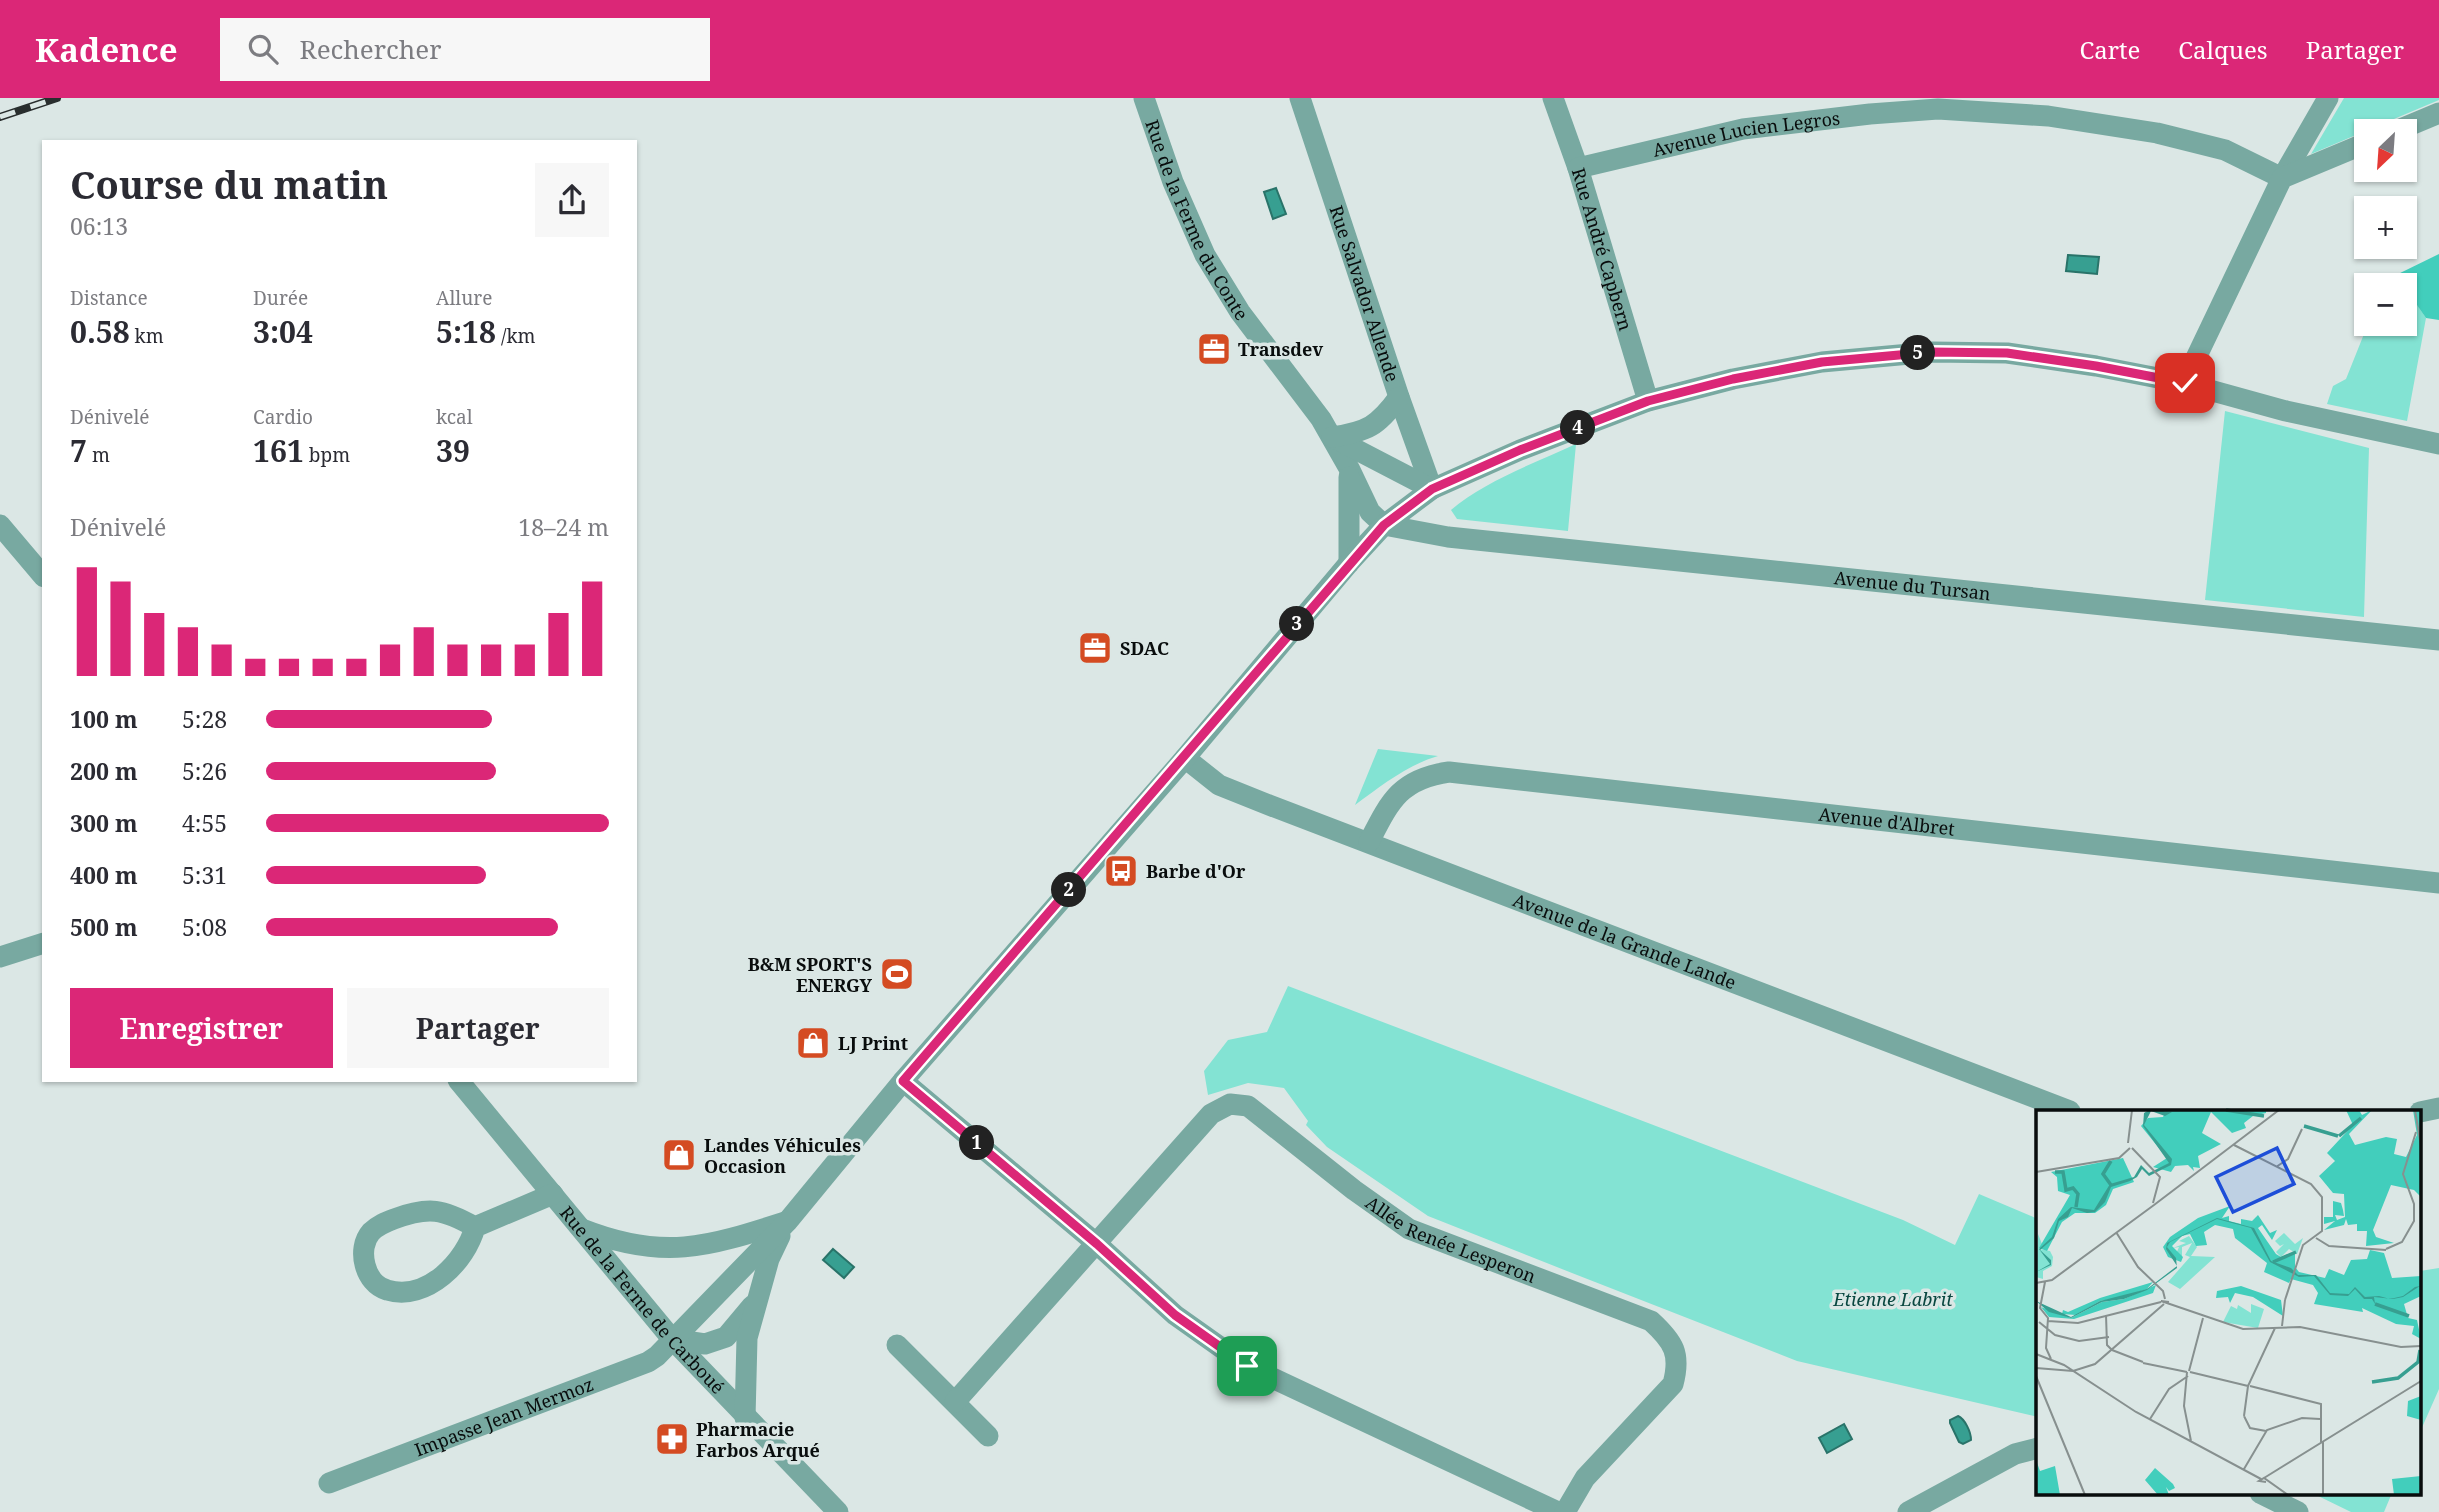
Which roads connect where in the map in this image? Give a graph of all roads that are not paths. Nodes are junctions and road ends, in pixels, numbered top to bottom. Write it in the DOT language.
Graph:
graph roads {
  1 [pos="1144,98"];
  2 [pos="1300,98"];
  3 [pos="1553,98"];
  4 [pos="2328,98"];
  5 [pos="2439,113"];
  6 [pos="2417,122"];
  7 [pos="2354,149"];
  8 [pos="1578,168"];
  9 [pos="2282,178"];
  10 [pos="2185,383"];
  11 [pos="1399,397"];
  12 [pos="1648,401"];
  13 [pos="1332,438"];
  14 [pos="2439,444"];
  15 [pos="1350,470"];
  16 [pos="1432,489"];
  17 [pos="0,525"];
  18 [pos="1384,525"];
  19 [pos="1349,563"];
  20 [pos="42,575"];
  21 [pos="2439,640"];
  22 [pos="1185,758"];
  23 [pos="1369,842"];
  24 [pos="2439,883"];
  25 [pos="42,944"];
  26 [pos="0,957"];
  27 [pos="903,1081"];
  28 [pos="460,1082"];
  29 [pos="2067,1110"];
  30 [pos="553,1194"];
  31 [pos="788,1222"];
  32 [pos="475,1227"];
  33 [pos="581,1228"];
  34 [pos="1097,1244"];
  35 [pos="759,1294"];
  36 [pos="672,1339"];
  37 [pos="897,1345"];
  38 [pos="955,1402"];
  39 [pos="745,1418"];
  40 [pos="988,1436"];
  41 [pos="2036,1449"];
  42 [pos="330,1483"];
  43 [pos="2262,1494"];
  44 [pos="838,1512"];
  45 [pos="1558,1512"];
  46 [pos="1565,1512"];
  47 [pos="1908,1512"];
  48 [pos="2298,1512"];
  1 -- 13 [label="street, Rue de la Ferme du Conte"];
  2 -- 11 [label="street, Rue Salvador Allende"];
  3 -- 8 [label="street, Rue André Capbern"];
  4 -- 9 [label="street"];
  5 -- 6 [label="street"];
  7 -- 9 [label="street"];
  8 -- 9 [label="street, Avenue Lucien Legros"];
  8 -- 12 [label="street, Rue André Capbern"];
  9 -- 10 [label="street"];
  10 -- 12 [label="street"];
  10 -- 14 [label="street"];
  11 -- 13 [label="street"];
  11 -- 16 [label="street, Rue Salvador Allende"];
  12 -- 16 [label="street"];
  13 -- 15 [label="street, Rue de la Ferme du Conte"];
  13 -- 16 [label="street"];
  15 -- 18 [label="street, Rue de la Ferme du Conte"];
  15 -- 19 [label="street, Rue de la Ferme du Conte"];
  16 -- 18 [label="street"];
  17 -- 20 [label="street"];
  18 -- 19 [label="street"];
  18 -- 21 [label="street, Avenue du Tursan"];
  19 -- 22 [label="street"];
  22 -- 23 [label="street, Avenue de la Grande Lande"];
  22 -- 27 [label="street"];
  23 -- 24 [label="street, Avenue d'Albret"];
  23 -- 29 [label="street, Avenue de la Grande Lande"];
  25 -- 26 [label="street"];
  27 -- 31 [label="street"];
  27 -- 34 [label="street"];
  28 -- 30 [label="street, Rue de la Ferme de Carboué"];
  30 -- 32 [label="street"];
  30 -- 33 [label="street, Rue de la Ferme de Carboué"];
  31 -- 33 [label="street"];
  31 -- 35 [label="street"];
  31 -- 36 [label="street, Impasse Jean Mermoz"];
  32 -- 32 [label="street"];
  33 -- 36 [label="street, Rue de la Ferme de Carboué"];
  34 -- 38 [label="street, Allée Renée Lesperon"];
  34 -- 45 [label="street"];
  34 -- 46 [label="street, Allée Renée Lesperon"];
  35 -- 36 [label="street"];
  35 -- 39 [label="street"];
  36 -- 39 [label="street, Rue de la Ferme de Carboué"];
  36 -- 42 [label="street, Impasse Jean Mermoz"];
  37 -- 38 [label="street"];
  38 -- 40 [label="street"];
  39 -- 44 [label="street, Rue de la Ferme de Carboué"];
  41 -- 47 [label="street"];
  43 -- 48 [label="street"];
}
